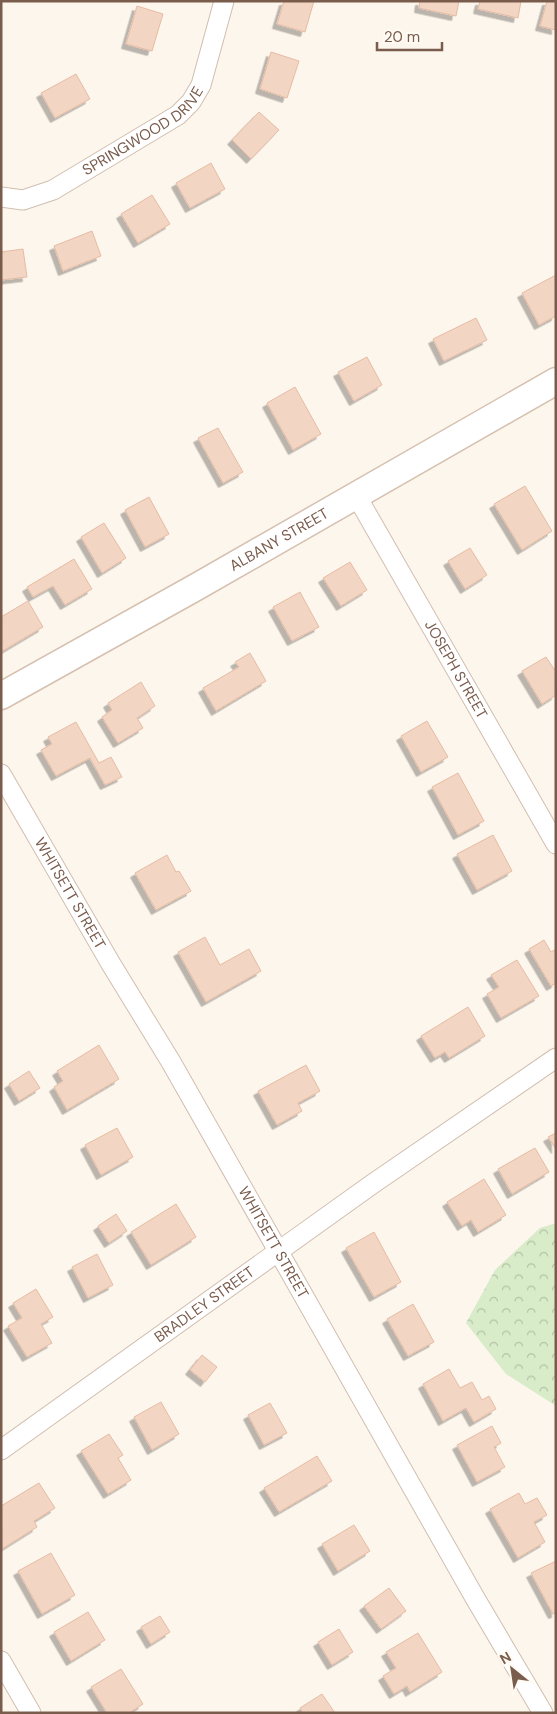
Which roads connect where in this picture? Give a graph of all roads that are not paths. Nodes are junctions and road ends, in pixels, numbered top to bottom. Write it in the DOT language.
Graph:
graph roads {
  1 [pos="224,1"];
  2 [pos="1,197"];
  3 [pos="556,381"];
  4 [pos="356,495"];
  5 [pos="1,696"];
  6 [pos="1,774"];
  7 [pos="556,844"];
  8 [pos="556,1058"];
  9 [pos="278,1252"];
  10 [pos="1,1450"];
  11 [pos="1,1661"];
  12 [pos="31,1713"];
  13 [pos="543,1713"];
  1 -- 2 [label="street, SPRINGWOOD DRIVE"];
  3 -- 4 [label="street, ALBANY STREET"];
  4 -- 5 [label="street, ALBANY STREET"];
  4 -- 7 [label="street, JOSEPH STREET"];
  6 -- 9 [label="street, WHITSETT STREET"];
  8 -- 9 [label="street, BRADLEY STREET"];
  9 -- 10 [label="street, BRADLEY STREET"];
  9 -- 13 [label="street, WHITSETT STREET"];
  11 -- 12 [label="street"];
}
